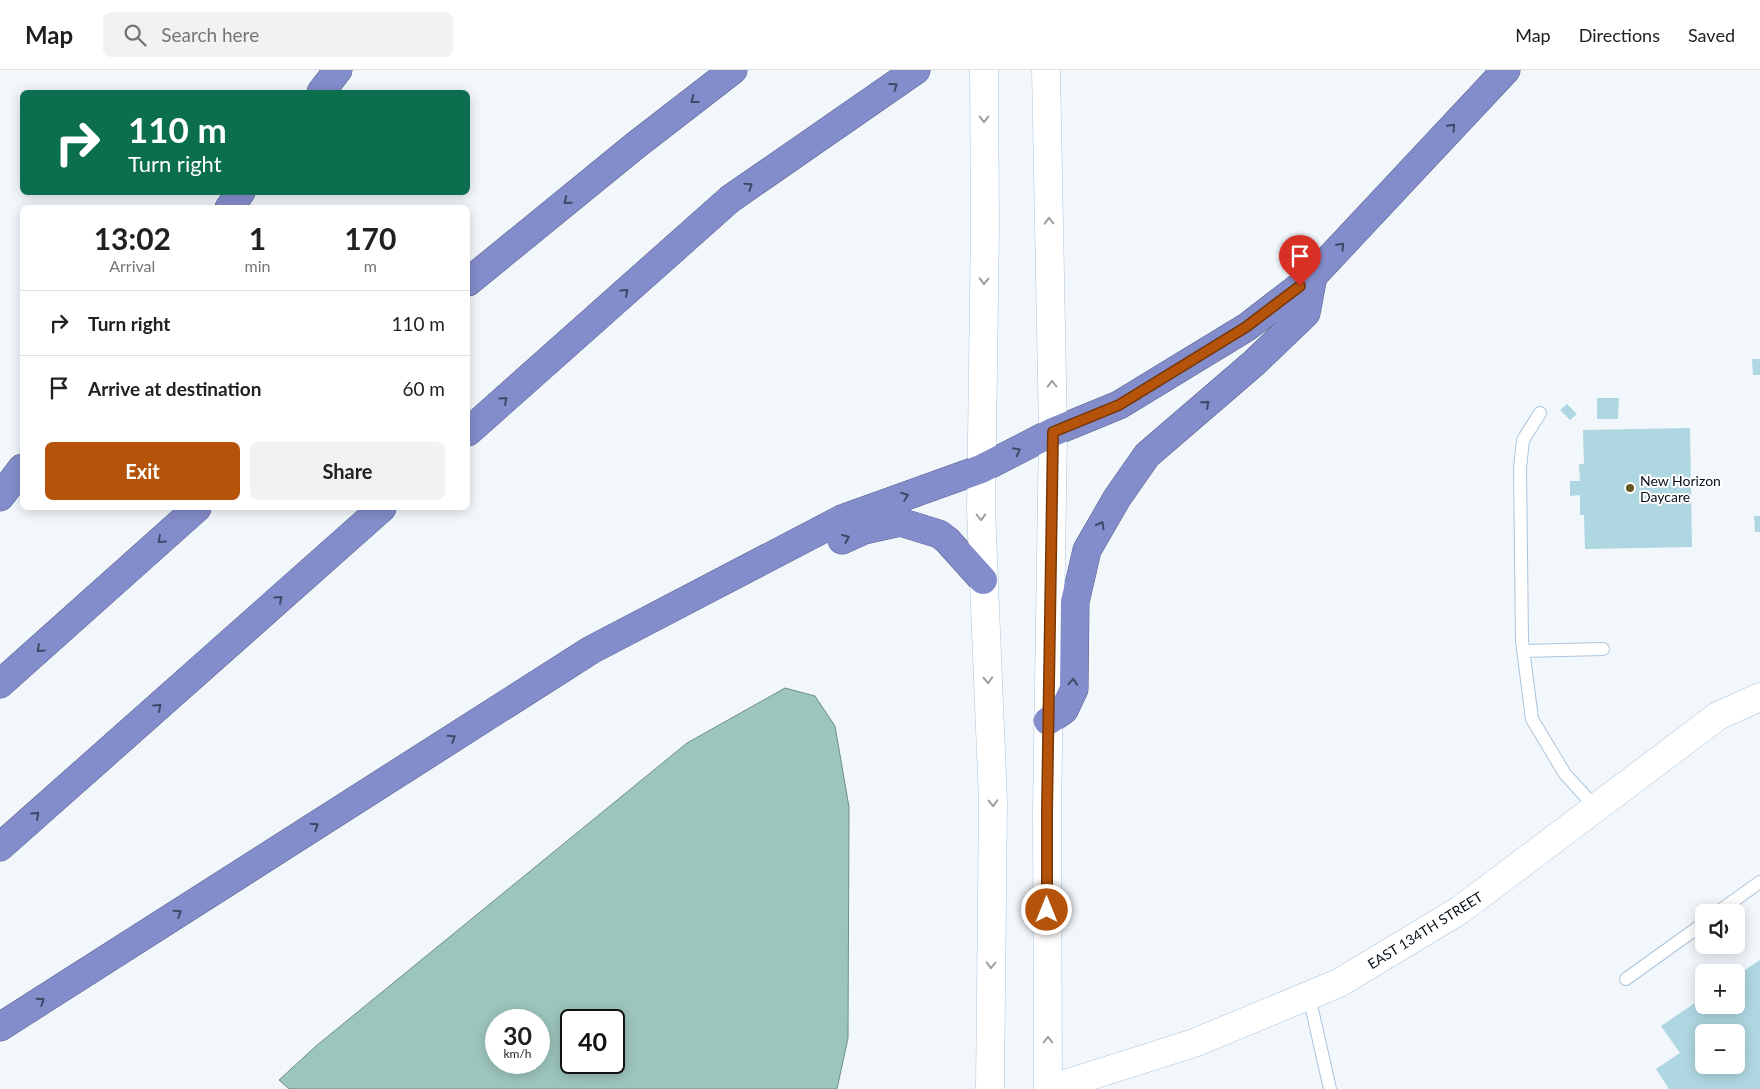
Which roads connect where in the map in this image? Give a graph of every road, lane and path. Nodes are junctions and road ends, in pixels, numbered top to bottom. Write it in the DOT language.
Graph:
graph roads {
  1 [pos="338,70"];
  2 [pos="733,70"];
  3 [pos="916,70"];
  4 [pos="984,70"];
  5 [pos="1046,70"];
  6 [pos="1506,70"];
  7 [pos="322,90"];
  8 [pos="1313,276"];
  9 [pos="470,280"];
  10 [pos="1540,413"];
  11 [pos="470,430"];
  12 [pos="1053,432"];
  13 [pos="981,469"];
  14 [pos="20,471"];
  15 [pos="0,497"];
  16 [pos="195,510"];
  17 [pos="380,510"];
  18 [pos="983,580"];
  19 [pos="672,607"];
  20 [pos="1603,649"];
  21 [pos="1523,651"];
  22 [pos="0,684"];
  23 [pos="1760,698"];
  24 [pos="1048,721"];
  25 [pos="1596,808"];
  26 [pos="0,847"];
  27 [pos="1760,882"];
  28 [pos="1729,904"];
  29 [pos="1695,929"];
  30 [pos="1626,979"];
  31 [pos="1309,996"];
  32 [pos="0,1027"];
  33 [pos="990,1089"];
  34 [pos="1049,1089"];
  35 [pos="1330,1089"];
  1 -- 7 [label="highway"];
  2 -- 9 [label="highway, one-way"];
  11 -- 3 [label="highway, one-way"];
  4 -- 13 [label="street, one-way"];
  12 -- 5 [label="street, one-way"];
  8 -- 6 [label="highway, one-way"];
  8 -- 12 [label="highway"];
  24 -- 8 [label="highway, one-way"];
  10 -- 21 [label="lane"];
  13 -- 12 [label="highway, one-way"];
  12 -- 24 [label="street"];
  13 -- 18 [label="street, one-way"];
  19 -- 13 [label="highway, one-way"];
  14 -- 15 [label="highway"];
  16 -- 22 [label="highway, one-way"];
  26 -- 17 [label="highway, one-way"];
  19 -- 18 [label="highway, one-way"];
  18 -- 33 [label="street, one-way"];
  32 -- 19 [label="highway, one-way"];
  20 -- 21 [label="lane"];
  21 -- 25 [label="lane"];
  23 -- 25 [label="street, EAST 134TH STREET"];
  34 -- 24 [label="street, one-way"];
  25 -- 31 [label="street, EAST 134TH STREET"];
  27 -- 28 [label="lane"];
  29 -- 30 [label="lane"];
  31 -- 34 [label="street, EAST 134TH STREET"];
  31 -- 35 [label="lane"];
}
